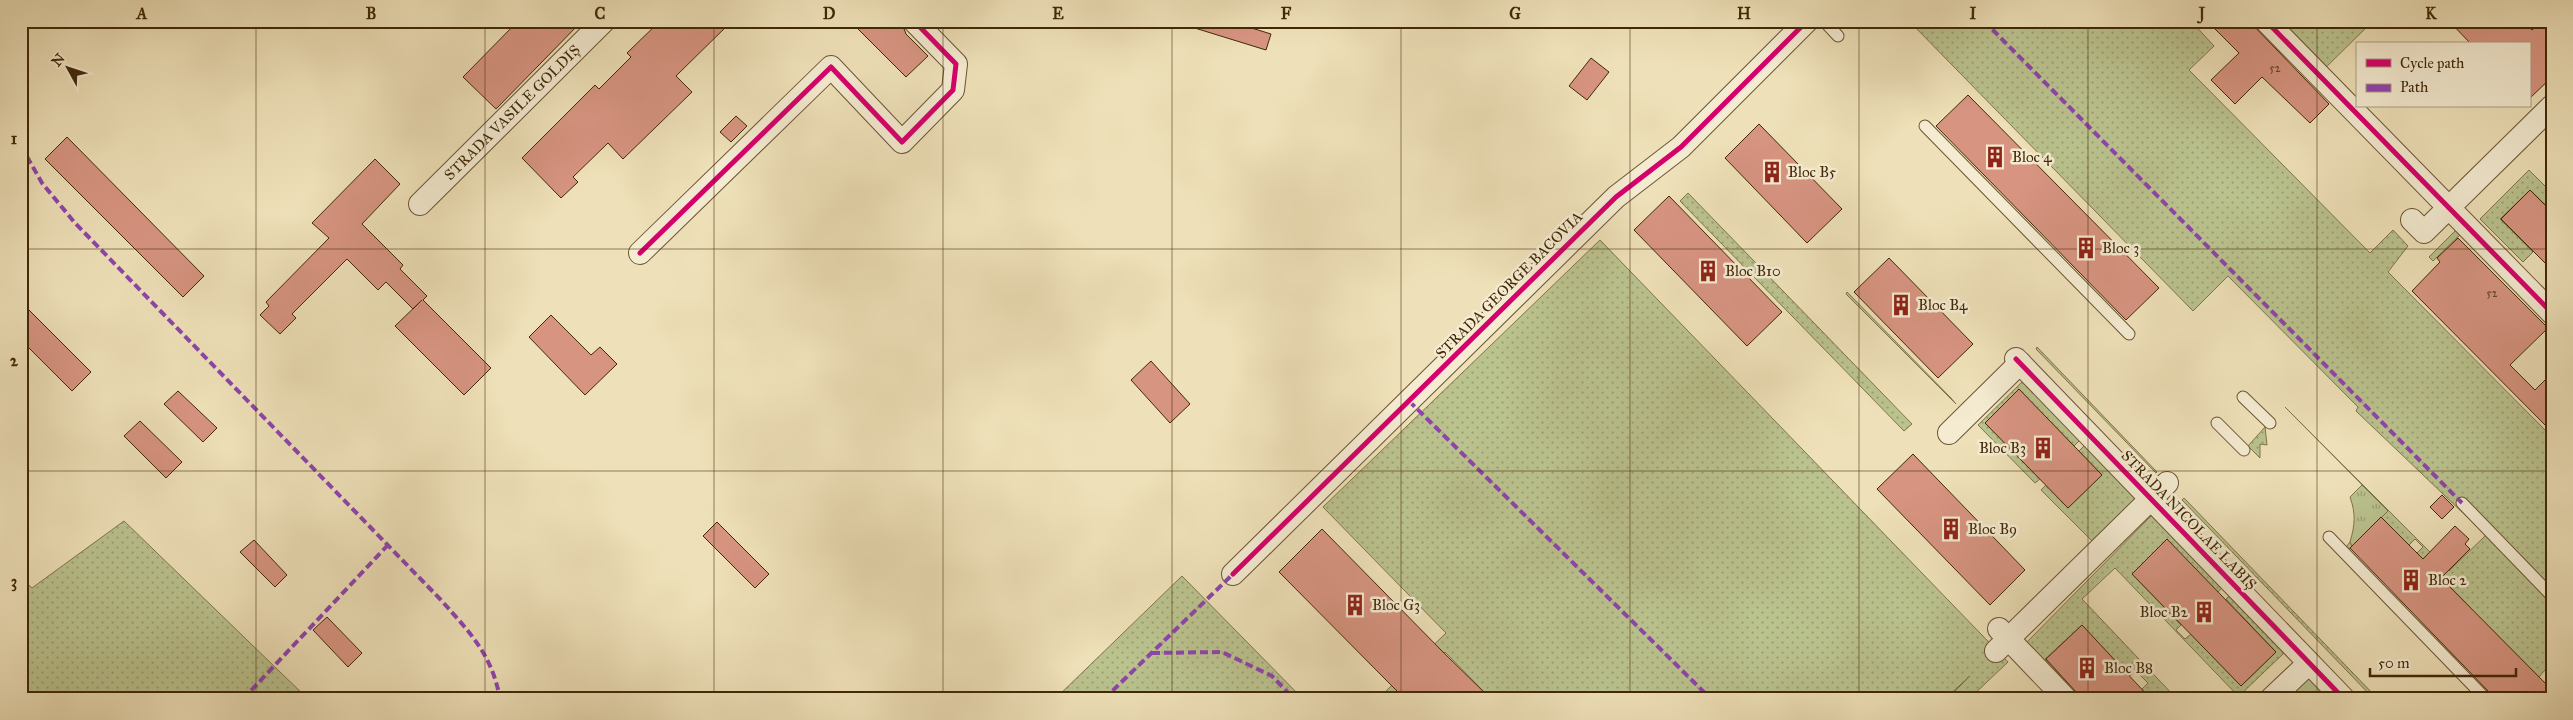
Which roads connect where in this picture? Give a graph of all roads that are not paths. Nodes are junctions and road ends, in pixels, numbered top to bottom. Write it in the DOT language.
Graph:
graph roads {
  1 [pos="604,21"];
  2 [pos="914,21"];
  3 [pos="1807,21"];
  4 [pos="1824,21"];
  5 [pos="2266,21"];
  6 [pos="1838,36"];
  7 [pos="2552,106"];
  8 [pos="1926,126"];
  9 [pos="420,204"];
  10 [pos="2448,208"];
  11 [pos="2412,220"];
  12 [pos="640,253"];
  13 [pos="2552,313"];
  14 [pos="2129,334"];
  15 [pos="2244,397"];
  16 [pos="2217,423"];
  17 [pos="2270,423"];
  18 [pos="1949,433"];
  19 [pos="2244,450"];
  20 [pos="2167,482"];
  21 [pos="2151,499"];
  22 [pos="2462,503"];
  23 [pos="2329,537"];
  24 [pos="1234,574"];
  25 [pos="2552,596"];
  26 [pos="2309,663"];
  27 [pos="2066,699"];
  28 [pos="2271,699"];
  29 [pos="2344,699"];
  30 [pos="2486,699"];
  1 -- 9 [label="street, STRADA VASILE GOLDIȘ"];
  2 -- 12 [label="street"];
  3 -- 24 [label="street, STRADA GEORGE BACOVIA"];
  4 -- 6 [label="lane"];
  5 -- 10 [label="street"];
  7 -- 10 [label="street"];
  8 -- 14 [label="lane"];
  10 -- 11 [label="street"];
  10 -- 13 [label="street"];
  15 -- 17 [label="lane"];
  16 -- 19 [label="lane"];
  18 -- 21 [label="street, STRADA NICOLAE LABIȘ"];
  20 -- 21 [label="street"];
  21 -- 26 [label="street, STRADA NICOLAE LABIȘ"];
  21 -- 27 [label="street"];
  22 -- 25 [label="lane"];
  23 -- 30 [label="lane"];
  26 -- 28 [label="street"];
  26 -- 29 [label="street, STRADA NICOLAE LABIȘ"];
}
